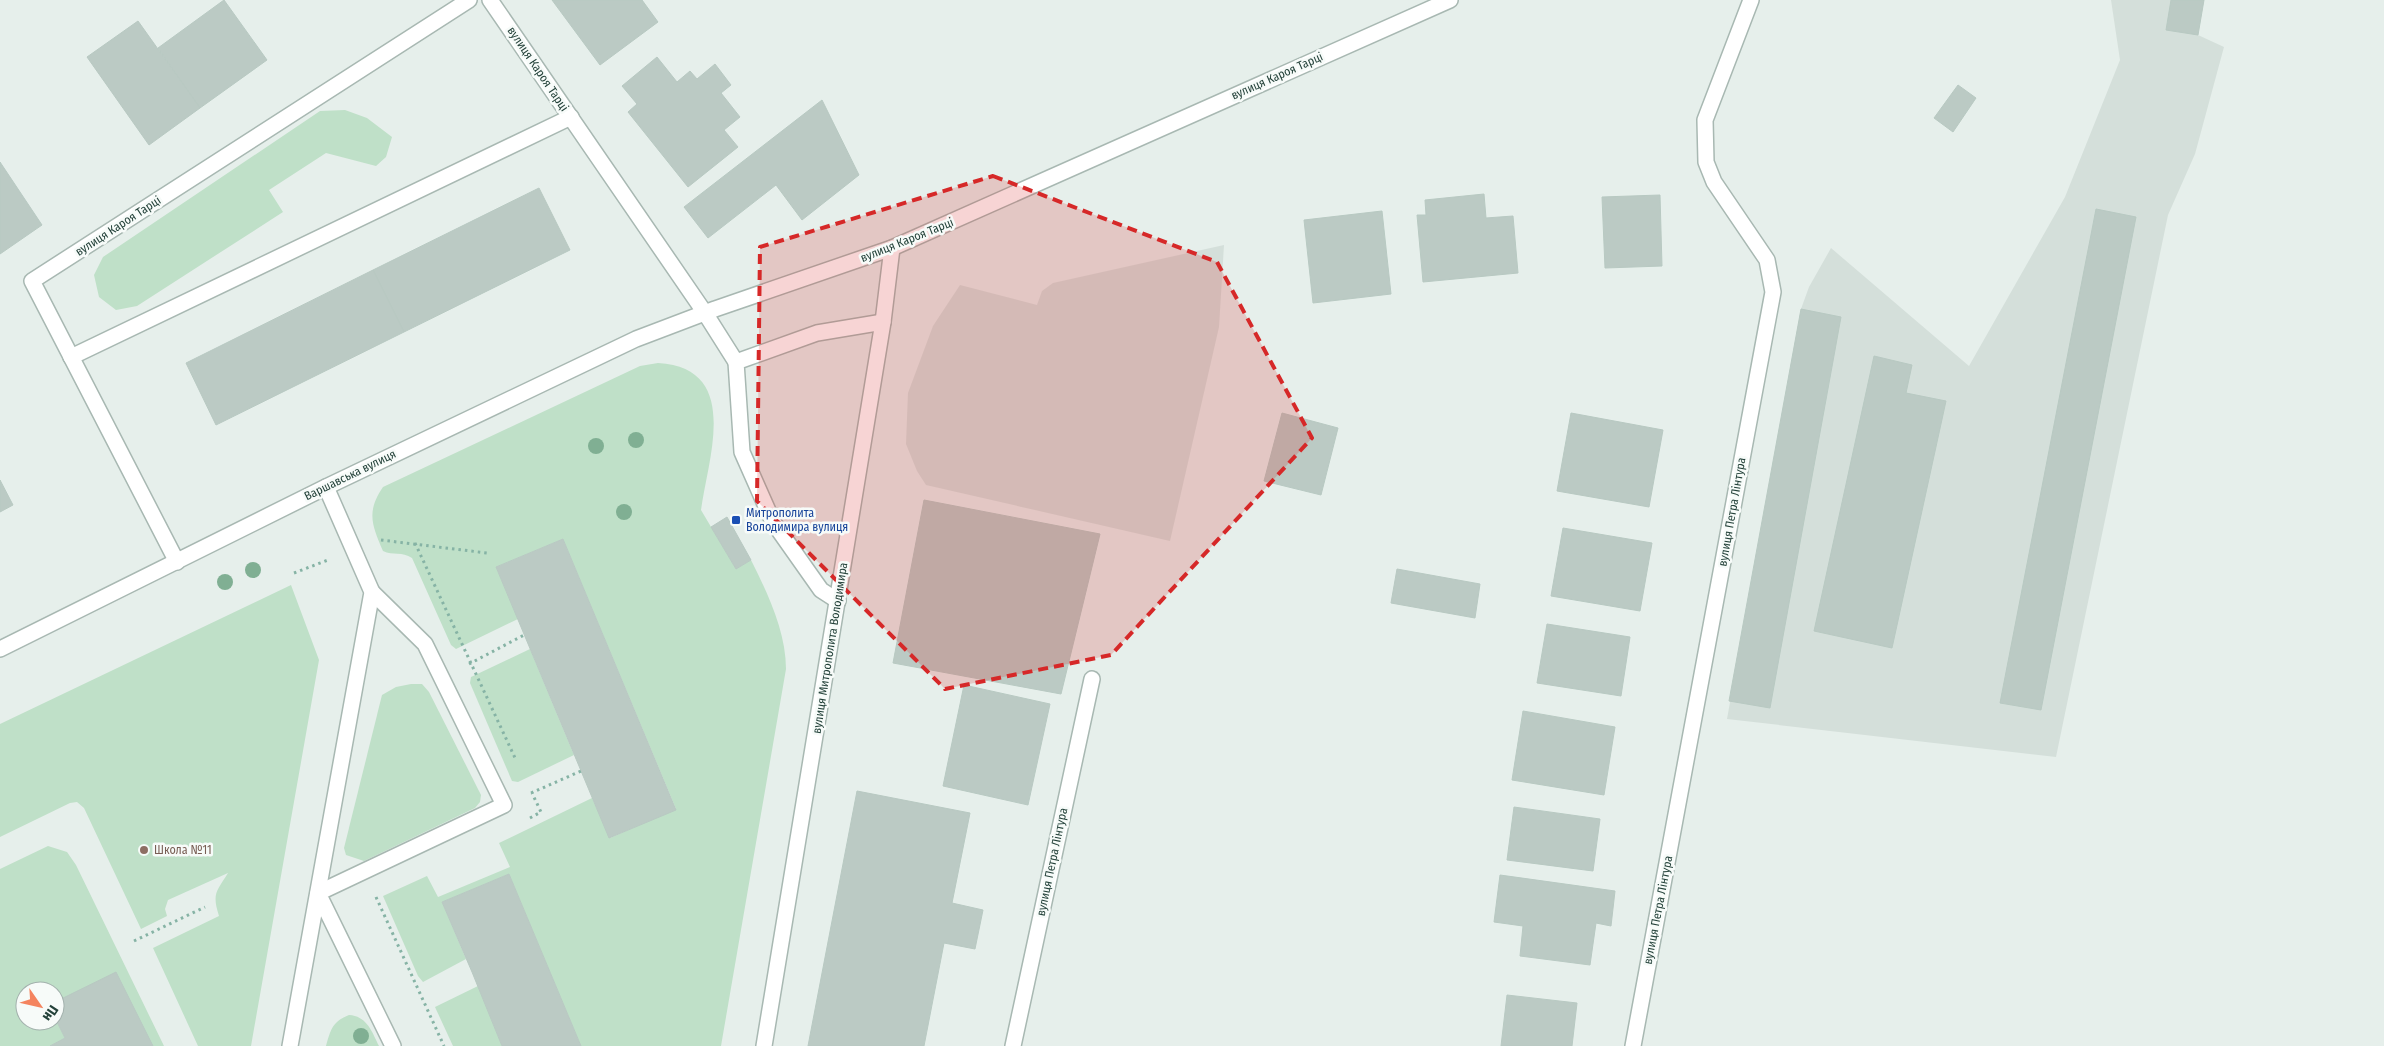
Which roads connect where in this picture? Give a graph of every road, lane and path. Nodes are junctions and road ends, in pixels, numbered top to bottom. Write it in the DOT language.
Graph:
graph roads {
  1 [pos="469,0"];
  2 [pos="490,0"];
  3 [pos="1450,0"];
  4 [pos="1750,0"];
  5 [pos="571,117"];
  6 [pos="892,248"];
  7 [pos="705,313"];
  8 [pos="883,322"];
  9 [pos="71,357"];
  10 [pos="736,362"];
  11 [pos="326,486"];
  12 [pos="354,550"];
  13 [pos="487,553"];
  14 [pos="177,562"];
  15 [pos="294,573"];
  16 [pos="372,592"];
  17 [pos="838,601"];
  18 [pos="524,635"];
  19 [pos="0,649"];
  20 [pos="441,678"];
  21 [pos="1092,679"];
  22 [pos="581,771"];
  23 [pos="504,805"];
  24 [pos="318,893"];
  25 [pos="205,907"];
  26 [pos="134,941"];
  27 [pos="290,1046"];
  28 [pos="393,1046"];
  29 [pos="764,1046"];
  30 [pos="1013,1046"];
  31 [pos="1633,1046"];
  1 -- 9 [label="street, вулиця Кароя Тарці"];
  2 -- 5 [label="street, вулиця Кароя Тарці"];
  3 -- 6 [label="street, вулиця Кароя Тарці"];
  4 -- 31 [label="street, вулиця Петра Лінтура"];
  5 -- 7 [label="street, вулиця Кароя Тарці"];
  5 -- 9 [label="street"];
  6 -- 7 [label="street, вулиця Кароя Тарці"];
  6 -- 8 [label="street, вулиця Митрополита Володимира"];
  7 -- 10 [label="street"];
  7 -- 11 [label="street, Варшавська вулиця"];
  8 -- 10 [label="street"];
  8 -- 17 [label="street, вулиця Митрополита Володимира"];
  9 -- 14 [label="street, вулиця Кароя Тарці"];
  10 -- 17 [label="street"];
  11 -- 12 [label="street"];
  11 -- 14 [label="street, Варшавська вулиця"];
  12 -- 13 [label="path"];
  12 -- 15 [label="path"];
  12 -- 16 [label="street"];
  14 -- 19 [label="street, Варшавська вулиця"];
  16 -- 20 [label="street"];
  16 -- 24 [label="street"];
  17 -- 29 [label="street, вулиця Митрополита Володимира"];
  18 -- 20 [label="path"];
  20 -- 23 [label="street"];
  21 -- 30 [label="street, вулиця Петра Лінтура"];
  22 -- 23 [label="path"];
  23 -- 24 [label="street"];
  24 -- 27 [label="street"];
  24 -- 28 [label="street"];
  25 -- 26 [label="path"];
}
